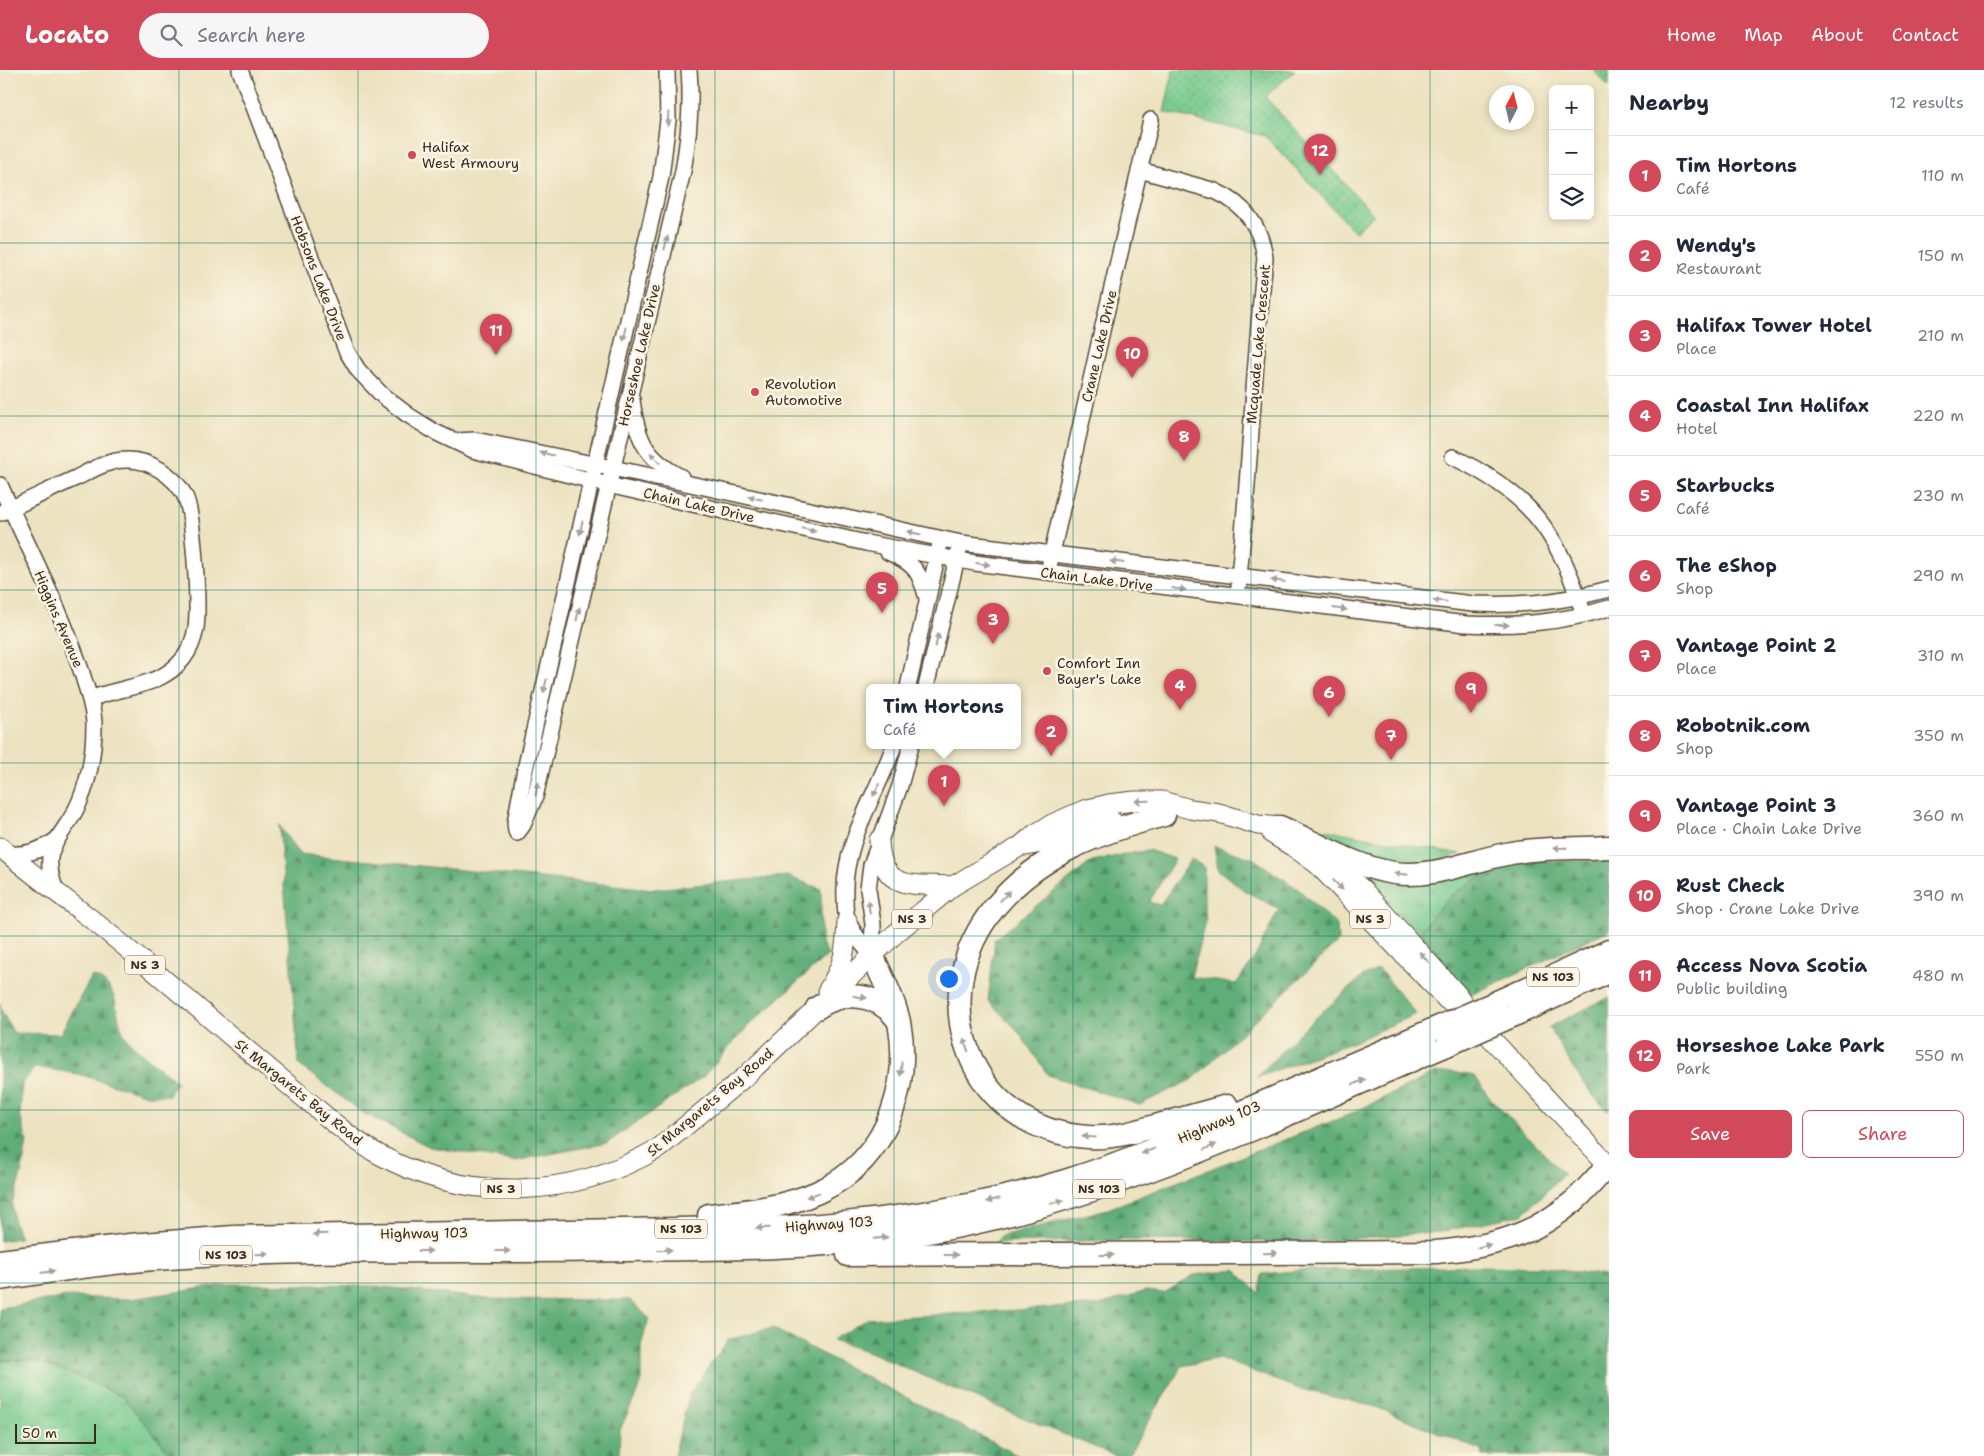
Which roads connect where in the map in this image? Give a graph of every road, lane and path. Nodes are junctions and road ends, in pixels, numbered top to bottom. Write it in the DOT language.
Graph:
graph roads {
  1 [pos="240,70"];
  2 [pos="668,70"];
  3 [pos="689,70"];
  4 [pos="1151,120"];
  5 [pos="1140,170"];
  6 [pos="636,286"];
  7 [pos="654,290"];
  8 [pos="630,391"];
  9 [pos="456,442"];
  10 [pos="1453,458"];
  11 [pos="595,464"];
  12 [pos="613,467"];
  13 [pos="591,480"];
  14 [pos="0,485"];
  15 [pos="608,485"];
  16 [pos="695,485"];
  17 [pos="792,506"];
  18 [pos="5,511"];
  19 [pos="787,525"];
  20 [pos="940,539"];
  21 [pos="866,543"];
  22 [pos="962,543"];
  23 [pos="1052,554"];
  24 [pos="937,556"];
  25 [pos="957,560"];
  26 [pos="1048,573"];
  27 [pos="1239,576"];
  28 [pos="1609,589"];
  29 [pos="1240,596"];
  30 [pos="1578,597"];
  31 [pos="928,599"];
  32 [pos="1609,608"];
  33 [pos="1584,615"];
  34 [pos="556,635"];
  35 [pos="572,638"];
  36 [pos="909,684"];
  37 [pos="927,684"];
  38 [pos="90,699"];
  39 [pos="534,733"];
  40 [pos="549,737"];
  41 [pos="893,749"];
  42 [pos="910,749"];
  43 [pos="1190,809"];
  44 [pos="1164,815"];
  45 [pos="1258,824"];
  46 [pos="1280,828"];
  47 [pos="879,840"];
  48 [pos="55,841"];
  49 [pos="1609,846"];
  50 [pos="1019,847"];
  51 [pos="4,850"];
  52 [pos="953,886"];
  53 [pos="57,894"];
  54 [pos="847,920"];
  55 [pos="1609,951"];
  56 [pos="872,955"];
  57 [pos="1609,972"];
  58 [pos="817,1008"];
  59 [pos="1505,1009"];
  60 [pos="899,1021"];
  61 [pos="1476,1022"];
  62 [pos="1439,1037"];
  63 [pos="1338,1071"];
  64 [pos="1609,1166"];
  65 [pos="354,1234"];
  66 [pos="728,1248"];
  67 [pos="0,1262"];
  68 [pos="0,1279"];
  1 -- 9 [label="street, Hobsons Lake Drive"];
  2 -- 6 [label="street, Horseshoe Lake Drive, one-way"];
  7 -- 3 [label="street, Horseshoe Lake Drive, one-way"];
  4 -- 5 [label="street, Crane Lake Drive"];
  5 -- 23 [label="street, Crane Lake Drive"];
  5 -- 27 [label="street, Mcquade Lake Crescent"];
  6 -- 7 [label="street"];
  6 -- 11 [label="street, Horseshoe Lake Drive, one-way"];
  7 -- 8 [label="street, Horseshoe Lake Drive"];
  8 -- 12 [label="street, Horseshoe Lake Drive"];
  16 -- 8 [label="street, one-way"];
  11 -- 9 [label="street, Hobsons Lake Drive, one-way"];
  9 -- 13 [label="street, Hobsons Lake Drive"];
  10 -- 30 [label="street"];
  11 -- 12 [label="street, Chain Lake Drive"];
  11 -- 13 [label="street, Horseshoe Lake Drive"];
  12 -- 15 [label="street, Horseshoe Lake Drive"];
  12 -- 16 [label="street, Chain Lake Drive"];
  13 -- 15 [label="street, Chain Lake Drive"];
  13 -- 34 [label="street, Horseshoe Lake Drive, one-way"];
  14 -- 18 [label="street, Higgins Avenue"];
  15 -- 19 [label="street, Chain Lake Drive"];
  35 -- 15 [label="street, Horseshoe Lake Drive, one-way"];
  17 -- 16 [label="street, Chain Lake Drive, one-way"];
  17 -- 19 [label="street"];
  20 -- 17 [label="street, Chain Lake Drive, one-way"];
  18 -- 38 [label="street, Higgins Avenue"];
  18 -- 38 [label="street"];
  19 -- 21 [label="street, Chain Lake Drive, one-way"];
  20 -- 22 [label="street, Chain Lake Drive"];
  20 -- 24 [label="street"];
  21 -- 24 [label="street, Chain Lake Drive"];
  21 -- 31 [label="street"];
  22 -- 23 [label="street, Chain Lake Drive"];
  22 -- 25 [label="street"];
  23 -- 26 [label="street, Crane Lake Drive"];
  27 -- 23 [label="street, Chain Lake Drive, one-way"];
  24 -- 25 [label="street, Chain Lake Drive"];
  24 -- 31 [label="street"];
  25 -- 26 [label="street, Chain Lake Drive, one-way"];
  37 -- 25 [label="street, one-way"];
  26 -- 29 [label="street, Chain Lake Drive, one-way"];
  27 -- 29 [label="street, Mcquade Lake Crescent"];
  30 -- 27 [label="street, Chain Lake Drive, one-way"];
  28 -- 30 [label="street, Chain Lake Drive"];
  29 -- 33 [label="street, Chain Lake Drive, one-way"];
  30 -- 33 [label="street"];
  31 -- 36 [label="street"];
  32 -- 33 [label="street, Chain Lake Drive"];
  34 -- 35 [label="street"];
  34 -- 39 [label="street, Horseshoe Lake Drive, one-way"];
  35 -- 40 [label="street, Horseshoe Lake Drive"];
  38 -- 48 [label="street, Higgins Avenue"];
  39 -- 40 [label="street"];
  39 -- 40 [label="street, Horseshoe Lake Drive, one-way"];
  41 -- 54 [label="street, one-way"];
  42 -- 47 [label="street"];
  43 -- 44 [label="main road, St Margarets Bay Road / NS 3"];
  43 -- 45 [label="main road, St Margarets Bay Road / NS 3"];
  43 -- 50 [label="main road, St Margarets Bay Road / NS 3, one-way"];
  44 -- 50 [label="main road, St Margarets Bay Road / NS 3"];
  63 -- 44 [label="highway, one-way"];
  45 -- 46 [label="main road, St Margarets Bay Road / NS 3"];
  45 -- 61 [label="main road, St Margarets Bay Road / NS 3, one-way"];
  49 -- 46 [label="highway, one-way"];
  61 -- 46 [label="main road, St Margarets Bay Road / NS 3, one-way"];
  47 -- 52 [label="main road"];
  56 -- 47 [label="street, one-way"];
  48 -- 51 [label="street, Higgins Avenue"];
  48 -- 53 [label="street, Higgins Avenue"];
  50 -- 52 [label="main road, St Margarets Bay Road / NS 3"];
  51 -- 53 [label="main road, St Margarets Bay Road / NS 3"];
  52 -- 56 [label="main road, St Margarets Bay Road / NS 3"];
  53 -- 58 [label="main road, St Margarets Bay Road / NS 3"];
  54 -- 56 [label="street"];
  54 -- 58 [label="main road"];
  55 -- 59 [label="highway, Highway 103 / NS 103"];
  56 -- 58 [label="main road, St Margarets Bay Road / NS 3"];
  56 -- 60 [label="highway"];
  57 -- 59 [label="highway, Highway 103 / NS 103"];
  58 -- 60 [label="highway, one-way"];
  59 -- 62 [label="highway, Highway 103 / NS 103, bridge"];
  60 -- 65 [label="highway, one-way"];
  61 -- 64 [label="main road, St Margarets Bay Road / NS 3"];
  62 -- 63 [label="highway, Highway 103 / NS 103"];
  66 -- 62 [label="highway, Highway 103 / NS 103, one-way"];
  63 -- 65 [label="highway, Highway 103 / NS 103, one-way"];
  66 -- 64 [label="highway, one-way"];
  65 -- 67 [label="highway, Highway 103 / NS 103, one-way"];
  68 -- 66 [label="highway, Highway 103 / NS 103, one-way"];
}
